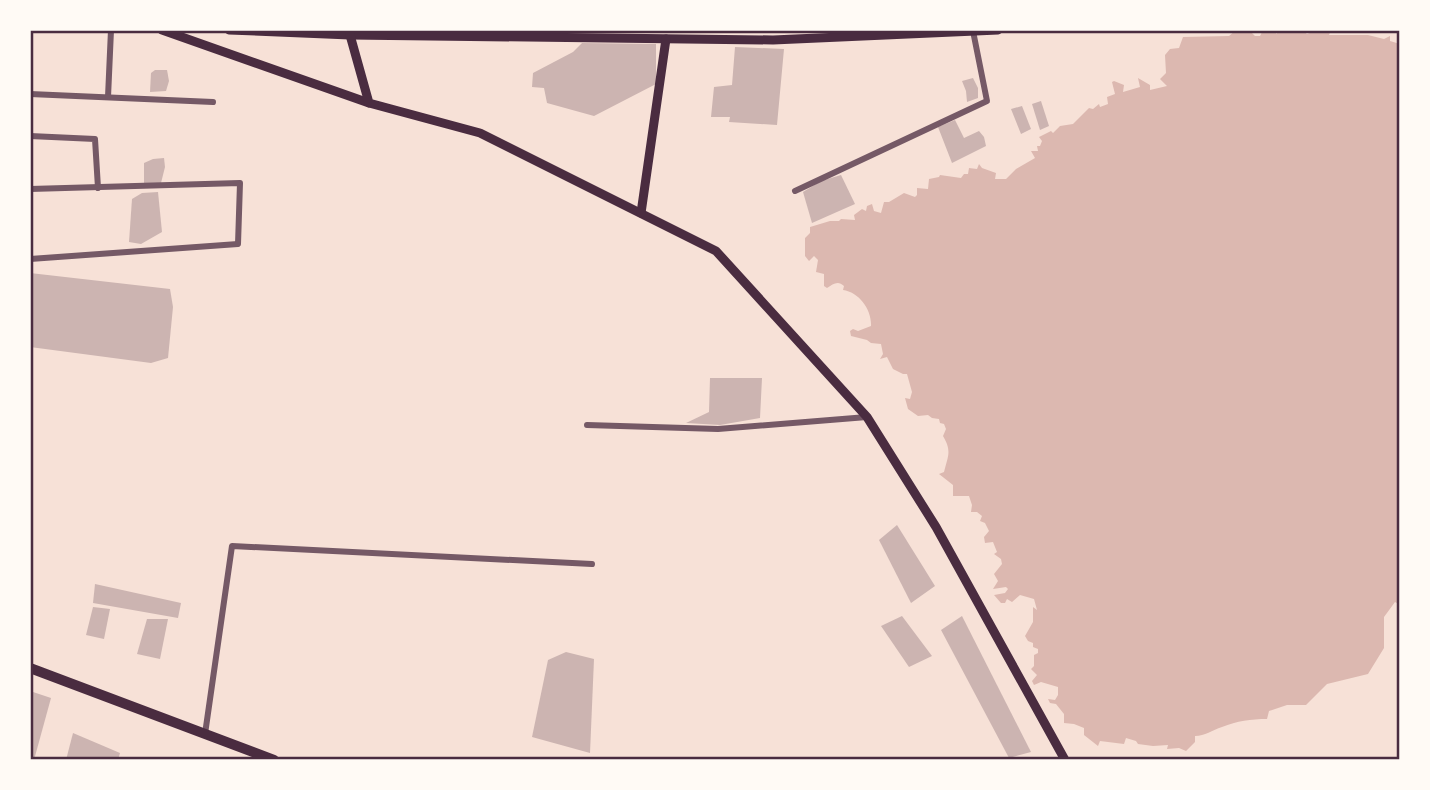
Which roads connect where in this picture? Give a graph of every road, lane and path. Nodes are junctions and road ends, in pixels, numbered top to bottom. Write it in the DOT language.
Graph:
graph roads {
  1 [pos="111,30"];
  2 [pos="162,30"];
  3 [pos="229,30"];
  4 [pos="772,30"];
  5 [pos="998,30"];
  6 [pos="973,31"];
  7 [pos="350,33"];
  8 [pos="577,34"];
  9 [pos="666,39"];
  10 [pos="773,40"];
  11 [pos="30,94"];
  12 [pos="108,97"];
  13 [pos="213,102"];
  14 [pos="369,103"];
  15 [pos="30,136"];
  16 [pos="98,188"];
  17 [pos="30,189"];
  18 [pos="795,191"];
  19 [pos="641,213"];
  20 [pos="30,259"];
  21 [pos="867,417"];
  22 [pos="587,425"];
  23 [pos="592,564"];
  24 [pos="30,668"];
  25 [pos="205,734"];
  26 [pos="274,760"];
  27 [pos="1065,760"];
  1 -- 12 [label="street"];
  2 -- 14 [label="main road"];
  3 -- 7 [label="main road"];
  4 -- 10 [label="street"];
  5 -- 6 [label="main road"];
  6 -- 10 [label="main road"];
  6 -- 18 [label="street"];
  7 -- 8 [label="main road"];
  7 -- 14 [label="main road"];
  8 -- 9 [label="main road"];
  9 -- 10 [label="main road"];
  9 -- 19 [label="main road"];
  11 -- 12 [label="street"];
  12 -- 13 [label="street"];
  14 -- 19 [label="main road"];
  15 -- 16 [label="street"];
  16 -- 17 [label="street"];
  16 -- 20 [label="street"];
  19 -- 21 [label="main road"];
  21 -- 22 [label="street"];
  21 -- 27 [label="main road"];
  23 -- 25 [label="street"];
  24 -- 25 [label="highway"];
  25 -- 26 [label="highway"];
}
